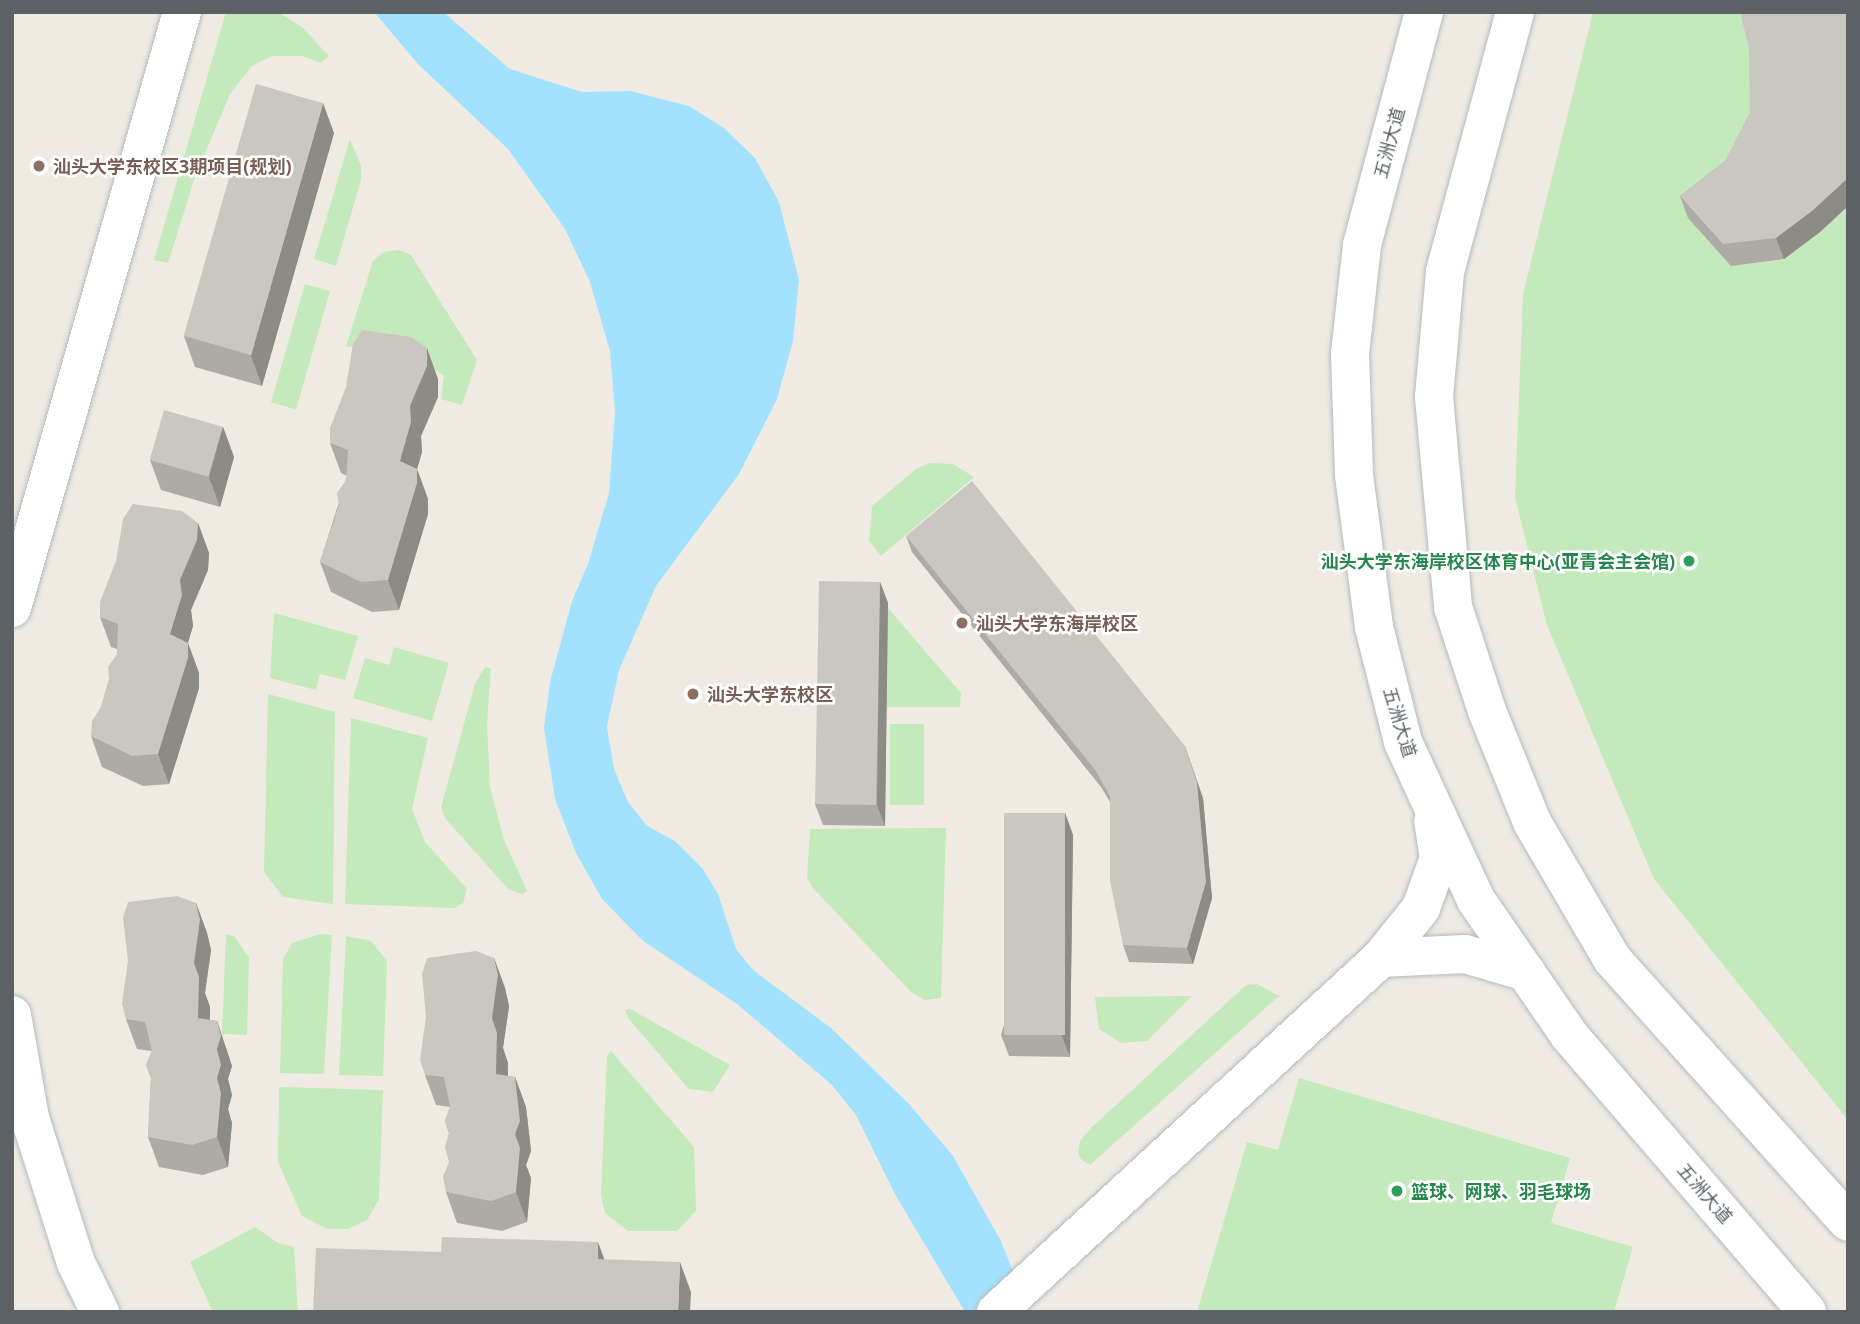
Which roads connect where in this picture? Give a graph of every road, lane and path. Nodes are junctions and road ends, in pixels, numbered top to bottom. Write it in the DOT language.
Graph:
graph roads {
  1 [pos="182,12"];
  2 [pos="1424,12"];
  3 [pos="1515,12"];
  4 [pos="12,608"];
  5 [pos="1430,802"];
  6 [pos="1381,958"];
  7 [pos="1526,972"];
  8 [pos="12,1015"];
  9 [pos="1848,1222"];
  10 [pos="100,1312"];
  11 [pos="996,1312"];
  12 [pos="1807,1312"];
  1 -- 4 [label="main road"];
  2 -- 5 [label="main road, 五洲大道"];
  3 -- 9 [label="main road"];
  5 -- 6 [label="main road"];
  5 -- 7 [label="main road, 五洲大道"];
  6 -- 7 [label="main road"];
  6 -- 11 [label="main road"];
  7 -- 12 [label="main road, 五洲大道"];
  8 -- 10 [label="main road"];
}
